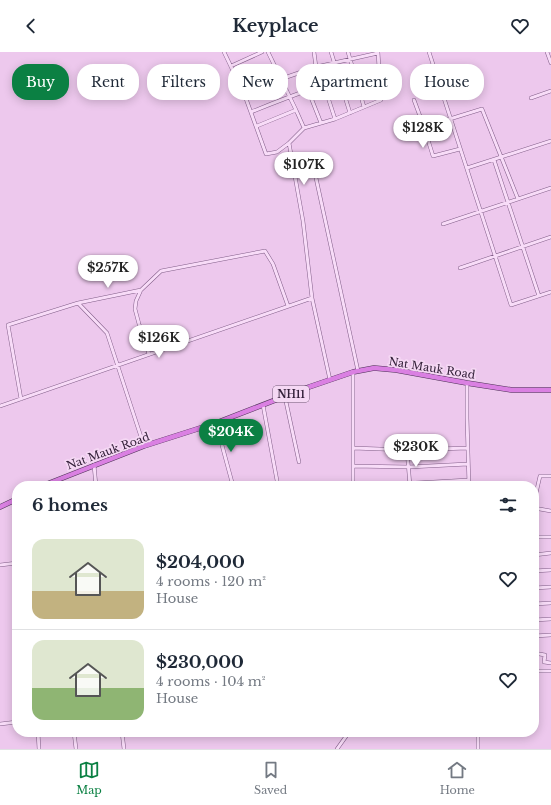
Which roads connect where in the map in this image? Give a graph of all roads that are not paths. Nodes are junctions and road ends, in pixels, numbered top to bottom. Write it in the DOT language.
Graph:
graph roads {
  1 [pos="224,52"];
  2 [pos="262,52"];
  3 [pos="268,52"];
  4 [pos="314,52"];
  5 [pos="332,52"];
  6 [pos="348,52"];
  7 [pos="378,52"];
  8 [pos="429,52"];
  9 [pos="547,52"];
  10 [pos="363,54"];
  11 [pos="350,59"];
  12 [pos="334,62"];
  13 [pos="551,63"];
  14 [pos="230,64"];
  15 [pos="235,64"];
  16 [pos="274,64"];
  17 [pos="316,64"];
  18 [pos="327,64"];
  19 [pos="352,64"];
  20 [pos="379,64"];
  21 [pos="551,91"];
  22 [pos="288,92"];
  23 [pos="296,94"];
  24 [pos="290,96"];
  25 [pos="531,98"];
  26 [pos="246,100"];
  27 [pos="312,100"];
  28 [pos="329,100"];
  29 [pos="346,100"];
  30 [pos="362,100"];
  31 [pos="381,100"];
  32 [pos="414,100"];
  33 [pos="364,107"];
  34 [pos="296,110"];
  35 [pos="251,112"];
  36 [pos="350,114"];
  37 [pos="450,119"];
  38 [pos="335,120"];
  39 [pos="321,123"];
  40 [pos="257,126"];
  41 [pos="424,127"];
  42 [pos="304,128"];
  43 [pos="551,141"];
  44 [pos="289,143"];
  45 [pos="460,149"];
  46 [pos="502,157"];
  47 [pos="494,160"];
  48 [pos="467,168"];
  49 [pos="316,178"];
  50 [pos="551,188"];
  51 [pos="518,199"];
  52 [pos="508,202"];
  53 [pos="481,211"];
  54 [pos="443,224"];
  55 [pos="551,236"];
  56 [pos="523,246"];
  57 [pos="496,256"];
  58 [pos="460,268"];
  59 [pos="141,290"];
  60 [pos="551,292"];
  61 [pos="539,296"];
  62 [pos="312,298"];
  63 [pos="78,302"];
  64 [pos="288,306"];
  65 [pos="149,354"];
  66 [pos="118,365"];
  67 [pos="355,372"];
  68 [pos="330,380"];
  69 [pos="467,383"];
  70 [pos="551,390"];
  71 [pos="284,397"];
  72 [pos="21,399"];
  73 [pos="264,405"];
  74 [pos="0,406"];
  75 [pos="216,423"];
  76 [pos="144,446"];
  77 [pos="353,448"];
  78 [pos="468,448"];
  79 [pos="407,450"];
  80 [pos="299,462"];
  81 [pos="468,464"];
  82 [pos="94,466"];
  83 [pos="353,466"];
  84 [pos="409,467"];
  85 [pos="551,476"];
  86 [pos="469,480"];
  87 [pos="55,481"];
  88 [pos="96,481"];
  89 [pos="231,481"];
  90 [pos="277,481"];
  91 [pos="353,481"];
  92 [pos="410,481"];
  93 [pos="457,481"];
  94 [pos="539,481"];
  95 [pos="12,501"];
  96 [pos="0,507"];
  97 [pos="539,509"];
  98 [pos="551,511"];
  99 [pos="539,537"];
  100 [pos="551,537"];
  101 [pos="551,553"];
  102 [pos="539,554"];
  103 [pos="12,564"];
  104 [pos="0,565"];
  105 [pos="551,570"];
  106 [pos="539,571"];
  107 [pos="551,587"];
  108 [pos="539,588"];
  109 [pos="551,603"];
  110 [pos="539,604"];
  111 [pos="551,619"];
  112 [pos="539,620"];
  113 [pos="551,635"];
  114 [pos="539,636"];
  115 [pos="539,654"];
  116 [pos="551,663"];
  117 [pos="539,671"];
  118 [pos="551,671"];
  119 [pos="12,723"];
  120 [pos="0,724"];
  121 [pos="38,737"];
  122 [pos="75,737"];
  123 [pos="123,737"];
  124 [pos="346,737"];
  125 [pos="478,737"];
  126 [pos="39,749"];
  127 [pos="76,749"];
  128 [pos="124,749"];
  129 [pos="337,749"];
  130 [pos="478,749"];
  1 -- 14 [label="street"];
  2 -- 15 [label="street"];
  3 -- 16 [label="street"];
  4 -- 17 [label="street"];
  5 -- 12 [label="street"];
  6 -- 11 [label="street"];
  7 -- 10 [label="street"];
  7 -- 20 [label="street"];
  8 -- 37 [label="street"];
  9 -- 13 [label="street"];
  10 -- 11 [label="street"];
  11 -- 12 [label="street"];
  11 -- 19 [label="street"];
  12 -- 18 [label="street"];
  21 -- 25 [label="street"];
  22 -- 24 [label="street"];
  23 -- 24 [label="street"];
  24 -- 34 [label="street"];
  24 -- 35 [label="street"];
  26 -- 35 [label="street"];
  27 -- 39 [label="street"];
  28 -- 38 [label="street"];
  29 -- 36 [label="street"];
  30 -- 33 [label="street"];
  31 -- 33 [label="street"];
  32 -- 41 [label="street"];
  33 -- 36 [label="street"];
  34 -- 40 [label="street"];
  34 -- 42 [label="street"];
  35 -- 40 [label="street"];
  36 -- 38 [label="street"];
  37 -- 41 [label="street"];
  37 -- 45 [label="street"];
  37 -- 46 [label="street"];
  38 -- 39 [label="street"];
  39 -- 42 [label="street"];
  40 -- 44 [label="street"];
  41 -- 45 [label="street"];
  42 -- 44 [label="street"];
  43 -- 46 [label="street"];
  44 -- 62 [label="street"];
  45 -- 48 [label="street"];
  46 -- 47 [label="street"];
  46 -- 51 [label="street"];
  47 -- 48 [label="street"];
  47 -- 52 [label="street"];
  48 -- 53 [label="street"];
  49 -- 67 [label="street"];
  50 -- 51 [label="street"];
  51 -- 52 [label="street"];
  52 -- 53 [label="street"];
  52 -- 56 [label="street"];
  53 -- 54 [label="street"];
  53 -- 57 [label="street"];
  55 -- 56 [label="street"];
  56 -- 57 [label="street"];
  56 -- 61 [label="street"];
  57 -- 58 [label="street"];
  57 -- 61 [label="street"];
  59 -- 63 [label="street"];
  59 -- 64 [label="street"];
  59 -- 65 [label="street"];
  60 -- 61 [label="street"];
  62 -- 64 [label="street"];
  62 -- 68 [label="street"];
  63 -- 66 [label="street"];
  63 -- 72 [label="street"];
  64 -- 65 [label="street"];
  65 -- 66 [label="street"];
  66 -- 72 [label="street"];
  66 -- 76 [label="street"];
  67 -- 68 [label="highway, Nat Mauk Road / NH11"];
  67 -- 69 [label="highway, Nat Mauk Road / NH11"];
  67 -- 77 [label="street"];
  68 -- 71 [label="highway, Nat Mauk Road / NH11"];
  69 -- 70 [label="highway, Nat Mauk Road / NH11"];
  69 -- 78 [label="street"];
  71 -- 73 [label="highway, Nat Mauk Road / NH11"];
  71 -- 80 [label="street"];
  72 -- 74 [label="street"];
  73 -- 75 [label="highway, Nat Mauk Road / NH11"];
  73 -- 90 [label="street"];
  75 -- 76 [label="highway, Nat Mauk Road / NH11"];
  75 -- 89 [label="street"];
  76 -- 82 [label="highway, Nat Mauk Road / NH11"];
  77 -- 79 [label="street"];
  77 -- 83 [label="street"];
  78 -- 79 [label="street"];
  78 -- 81 [label="street"];
  79 -- 84 [label="street"];
  81 -- 84 [label="street"];
  81 -- 86 [label="street"];
  82 -- 87 [label="highway, Nat Mauk Road / NH11"];
  82 -- 88 [label="street"];
  83 -- 84 [label="street"];
  83 -- 91 [label="street"];
  84 -- 92 [label="street"];
  85 -- 94 [label="street"];
  86 -- 93 [label="street"];
  95 -- 96 [label="highway"];
  97 -- 98 [label="street"];
  99 -- 100 [label="street"];
  101 -- 102 [label="street"];
  103 -- 104 [label="street"];
  105 -- 106 [label="street"];
  107 -- 108 [label="street"];
  109 -- 110 [label="street"];
  111 -- 112 [label="street"];
  113 -- 114 [label="street"];
  115 -- 116 [label="street"];
  117 -- 118 [label="street"];
  119 -- 120 [label="street"];
  121 -- 126 [label="street"];
  122 -- 127 [label="street"];
  123 -- 128 [label="street"];
  124 -- 129 [label="street"];
  125 -- 130 [label="street"];
}
